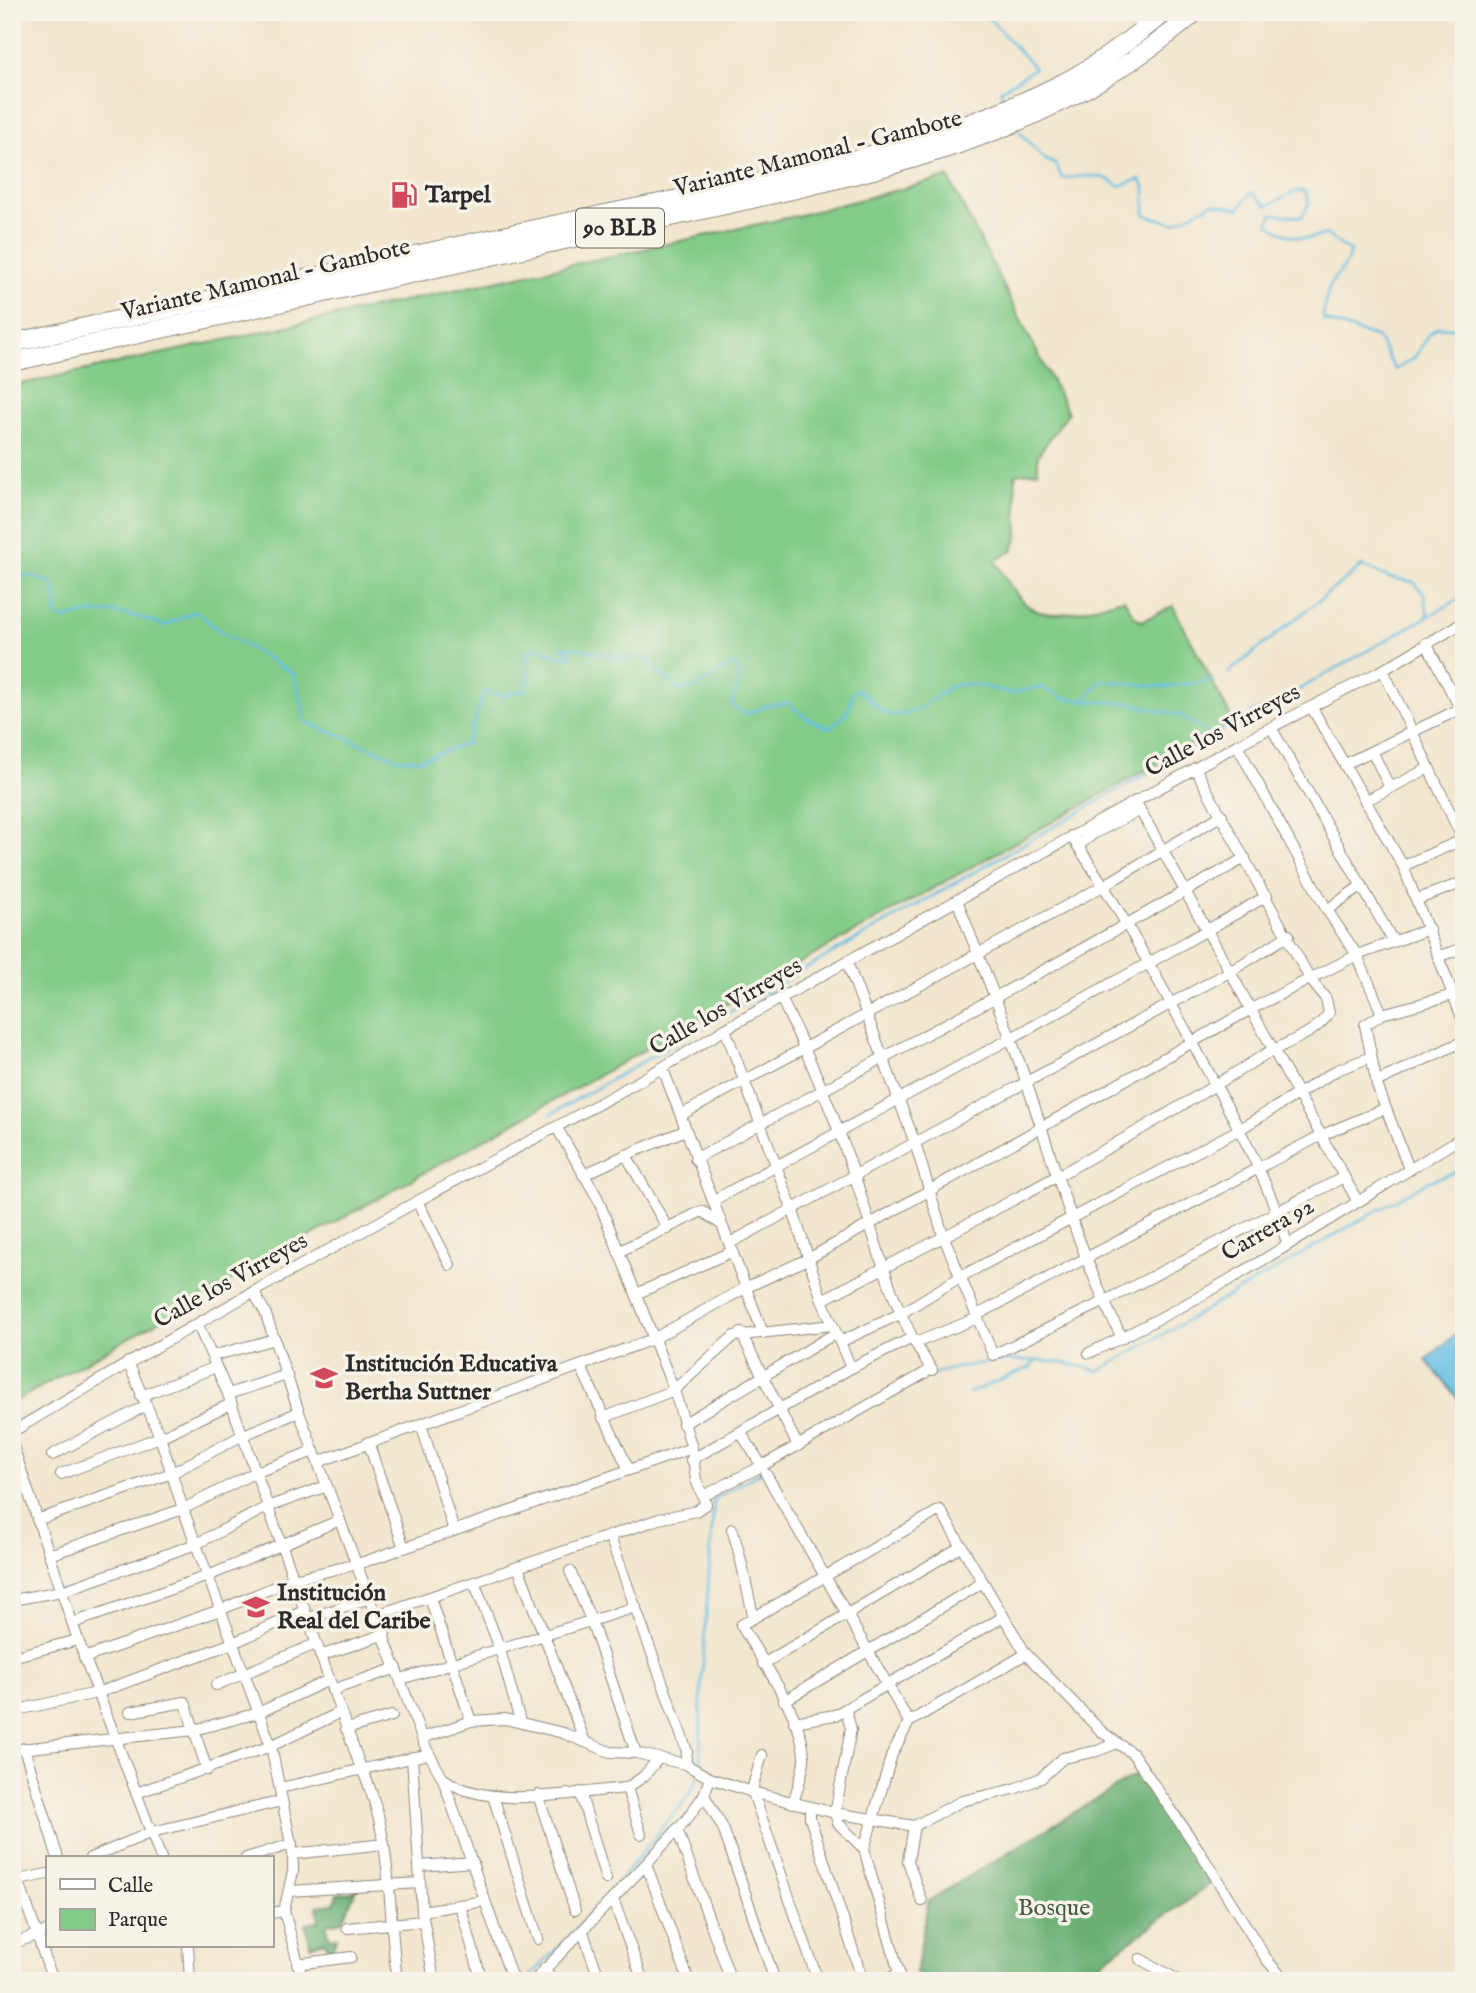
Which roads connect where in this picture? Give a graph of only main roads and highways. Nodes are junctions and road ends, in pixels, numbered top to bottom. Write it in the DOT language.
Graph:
graph roads {
  1 [pos="1166,12"];
  2 [pos="1196,12"];
  3 [pos="12,343"];
  4 [pos="12,362"];
  1 -- 3 [label="highway"];
  2 -- 4 [label="highway, Variante Mamonal - Gambote / 90 BLB"];
}
